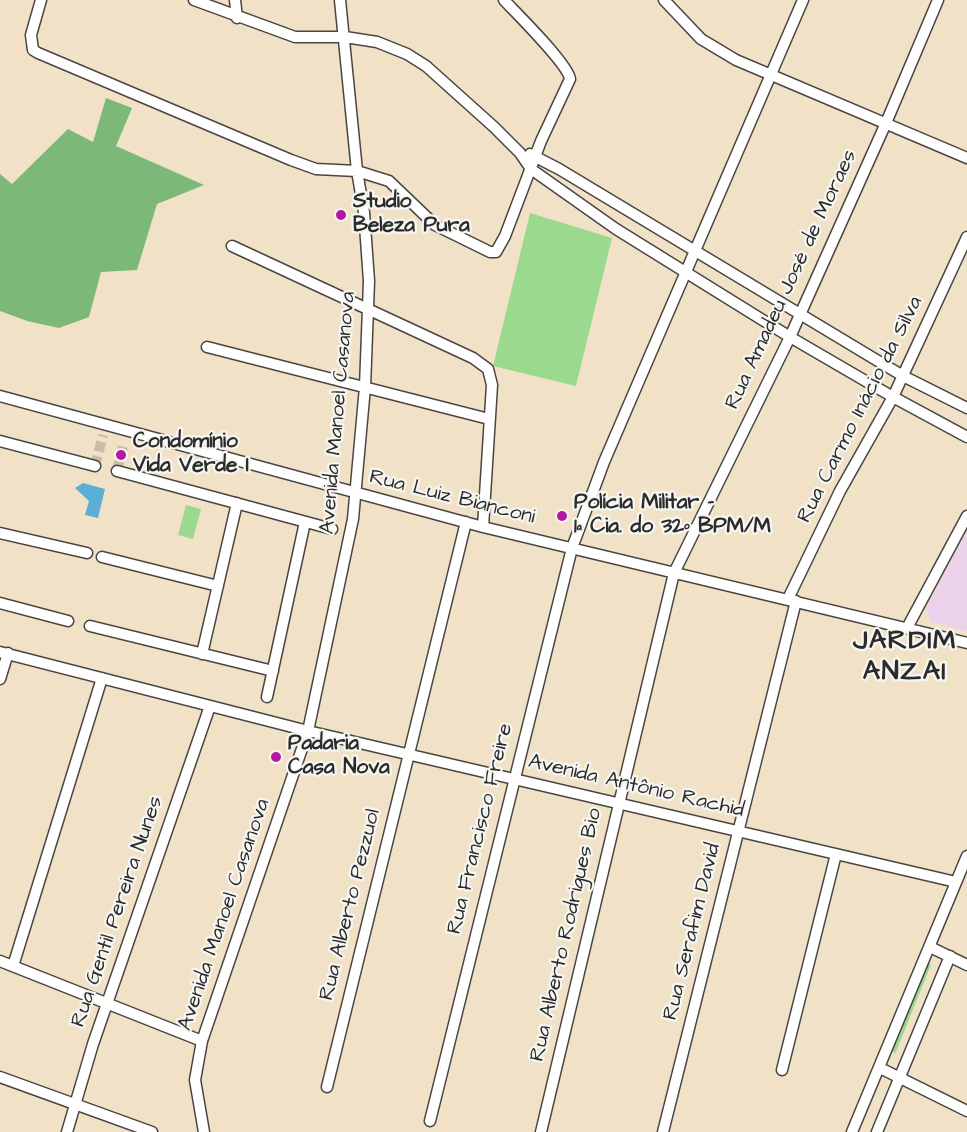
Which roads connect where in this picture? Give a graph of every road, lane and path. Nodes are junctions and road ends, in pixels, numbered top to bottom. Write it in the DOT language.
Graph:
graph roads {
  1 [pos="41,0"];
  2 [pos="194,0"];
  3 [pos="235,0"];
  4 [pos="340,0"];
  5 [pos="504,0"];
  6 [pos="664,0"];
  7 [pos="803,0"];
  8 [pos="938,0"];
  9 [pos="237,18"];
  10 [pos="345,37"];
  11 [pos="771,76"];
  12 [pos="886,123"];
  13 [pos="520,153"];
  14 [pos="535,155"];
  15 [pos="967,158"];
  16 [pos="531,169"];
  17 [pos="357,171"];
  18 [pos="967,237"];
  19 [pos="232,246"];
  20 [pos="695,250"];
  21 [pos="686,273"];
  22 [pos="368,308"];
  23 [pos="800,315"];
  24 [pos="790,337"];
  25 [pos="207,347"];
  26 [pos="903,376"];
  27 [pos="365,387"];
  28 [pos="0,396"];
  29 [pos="893,397"];
  30 [pos="967,408"];
  31 [pos="489,419"];
  32 [pos="967,437"];
  33 [pos="0,441"];
  34 [pos="95,466"];
  35 [pos="117,471"];
  36 [pos="357,494"];
  37 [pos="237,503"];
  38 [pos="967,516"];
  39 [pos="305,522"];
  40 [pos="466,522"];
  41 [pos="483,527"];
  42 [pos="332,529"];
  43 [pos="0,533"];
  44 [pos="572,548"];
  45 [pos="87,553"];
  46 [pos="102,557"];
  47 [pos="674,573"];
  48 [pos="218,586"];
  49 [pos="792,600"];
  50 [pos="0,603"];
  51 [pos="68,621"];
  52 [pos="90,626"];
  53 [pos="907,628"];
  54 [pos="967,643"];
  55 [pos="4,652"];
  56 [pos="202,654"];
  57 [pos="273,671"];
  58 [pos="102,678"];
  59 [pos="0,679"];
  60 [pos="267,697"];
  61 [pos="210,706"];
  62 [pos="308,731"];
  63 [pos="408,753"];
  64 [pos="514,778"];
  65 [pos="619,802"];
  66 [pos="739,831"];
  67 [pos="836,854"];
  68 [pos="967,856"];
  69 [pos="956,882"];
  70 [pos="930,946"];
  71 [pos="950,956"];
  72 [pos="0,961"];
  73 [pos="967,965"];
  74 [pos="14,966"];
  75 [pos="107,1004"];
  76 [pos="202,1041"];
  77 [pos="880,1068"];
  78 [pos="782,1070"];
  79 [pos="900,1076"];
  80 [pos="0,1077"];
  81 [pos="327,1087"];
  82 [pos="73,1106"];
  83 [pos="967,1111"];
  84 [pos="430,1121"];
  85 [pos="67,1132"];
  86 [pos="152,1132"];
  87 [pos="204,1132"];
  88 [pos="541,1132"];
  89 [pos="663,1132"];
  90 [pos="852,1132"];
  91 [pos="877,1132"];
  1 -- 17 [label="street"];
  2 -- 9 [label="street"];
  3 -- 9 [label="street"];
  4 -- 10 [label="street, Avenida Manoel Casanova"];
  5 -- 14 [label="street"];
  6 -- 11 [label="street"];
  7 -- 11 [label="street, Rua Francisco Freire"];
  8 -- 12 [label="street, Rua Amadeu José de Moraes"];
  9 -- 10 [label="street"];
  10 -- 13 [label="street"];
  10 -- 17 [label="street, Avenida Manoel Casanova"];
  11 -- 12 [label="street"];
  11 -- 20 [label="street, Rua Francisco Freire"];
  12 -- 15 [label="street"];
  12 -- 23 [label="street, Rua Amadeu José de Moraes"];
  13 -- 14 [label="street"];
  13 -- 16 [label="street"];
  14 -- 16 [label="street"];
  14 -- 20 [label="street"];
  16 -- 17 [label="street"];
  16 -- 21 [label="street"];
  17 -- 22 [label="street, Avenida Manoel Casanova"];
  18 -- 26 [label="street, Rua Carmo Inácio da Silva"];
  19 -- 22 [label="street"];
  20 -- 21 [label="street, Rua Francisco Freire"];
  20 -- 23 [label="street"];
  21 -- 24 [label="street"];
  21 -- 44 [label="street, Rua Francisco Freire"];
  22 -- 27 [label="street, Avenida Manoel Casanova"];
  22 -- 31 [label="street"];
  23 -- 24 [label="street, Rua Amadeu José de Moraes"];
  23 -- 26 [label="street"];
  24 -- 29 [label="street"];
  24 -- 47 [label="street, Rua Amadeu José de Moraes"];
  25 -- 27 [label="street"];
  26 -- 29 [label="street, Rua Carmo Inácio da Silva"];
  26 -- 30 [label="street"];
  27 -- 31 [label="street"];
  27 -- 36 [label="street, Avenida Manoel Casanova"];
  28 -- 36 [label="street, Rua Luiz Bianconi"];
  29 -- 32 [label="street"];
  29 -- 49 [label="street, Rua Carmo Inácio da Silva"];
  31 -- 41 [label="street"];
  33 -- 34 [label="street"];
  35 -- 37 [label="street"];
  36 -- 40 [label="street, Rua Luiz Bianconi"];
  36 -- 62 [label="street, Avenida Manoel Casanova"];
  37 -- 39 [label="street"];
  37 -- 48 [label="street"];
  38 -- 53 [label="street"];
  39 -- 42 [label="street"];
  39 -- 57 [label="street"];
  40 -- 41 [label="street, Rua Luiz Bianconi"];
  40 -- 63 [label="street, Rua Alberto Pezzuol"];
  41 -- 44 [label="street, Rua Luiz Bianconi"];
  43 -- 45 [label="street"];
  44 -- 47 [label="street, Rua Luiz Bianconi"];
  44 -- 64 [label="street, Rua Francisco Freire"];
  46 -- 48 [label="street"];
  47 -- 49 [label="street, Rua Luiz Bianconi"];
  47 -- 65 [label="street, Rua Alberto Rodrigues Bio"];
  48 -- 56 [label="street"];
  49 -- 53 [label="street, Rua Luiz Bianconi"];
  49 -- 66 [label="street, Rua Serafim David"];
  50 -- 51 [label="street"];
  52 -- 56 [label="street"];
  53 -- 54 [label="street, Rua Luiz Bianconi"];
  55 -- 58 [label="street, Avenida Antônio Rachid"];
  55 -- 59 [label="street"];
  56 -- 57 [label="street"];
  57 -- 60 [label="street"];
  58 -- 61 [label="street, Avenida Antônio Rachid"];
  58 -- 74 [label="street"];
  61 -- 62 [label="street, Avenida Antônio Rachid"];
  61 -- 75 [label="street, Rua Gentil Pereira Nunes"];
  62 -- 63 [label="street, Avenida Antônio Rachid"];
  62 -- 76 [label="street, Avenida Manoel Casanova"];
  63 -- 64 [label="street, Avenida Antônio Rachid"];
  63 -- 81 [label="street, Rua Alberto Pezzuol"];
  64 -- 65 [label="street, Avenida Antônio Rachid"];
  64 -- 84 [label="street, Rua Francisco Freire"];
  65 -- 66 [label="street, Avenida Antônio Rachid"];
  65 -- 88 [label="street, Rua Alberto Rodrigues Bio"];
  66 -- 67 [label="street, Avenida Antônio Rachid"];
  66 -- 89 [label="street, Rua Serafim David"];
  67 -- 69 [label="street, Avenida Antônio Rachid"];
  67 -- 78 [label="street"];
  68 -- 69 [label="street"];
  69 -- 70 [label="street"];
  70 -- 71 [label="street"];
  70 -- 77 [label="street"];
  71 -- 73 [label="street"];
  71 -- 79 [label="street"];
  72 -- 74 [label="street"];
  74 -- 75 [label="street"];
  75 -- 76 [label="street"];
  75 -- 82 [label="street, Rua Gentil Pereira Nunes"];
  76 -- 87 [label="street, Avenida Manoel Casanova"];
  77 -- 79 [label="street"];
  77 -- 90 [label="street"];
  79 -- 83 [label="street"];
  79 -- 91 [label="street"];
  80 -- 82 [label="street"];
  82 -- 85 [label="street, Rua Gentil Pereira Nunes"];
  82 -- 86 [label="street"];
}
